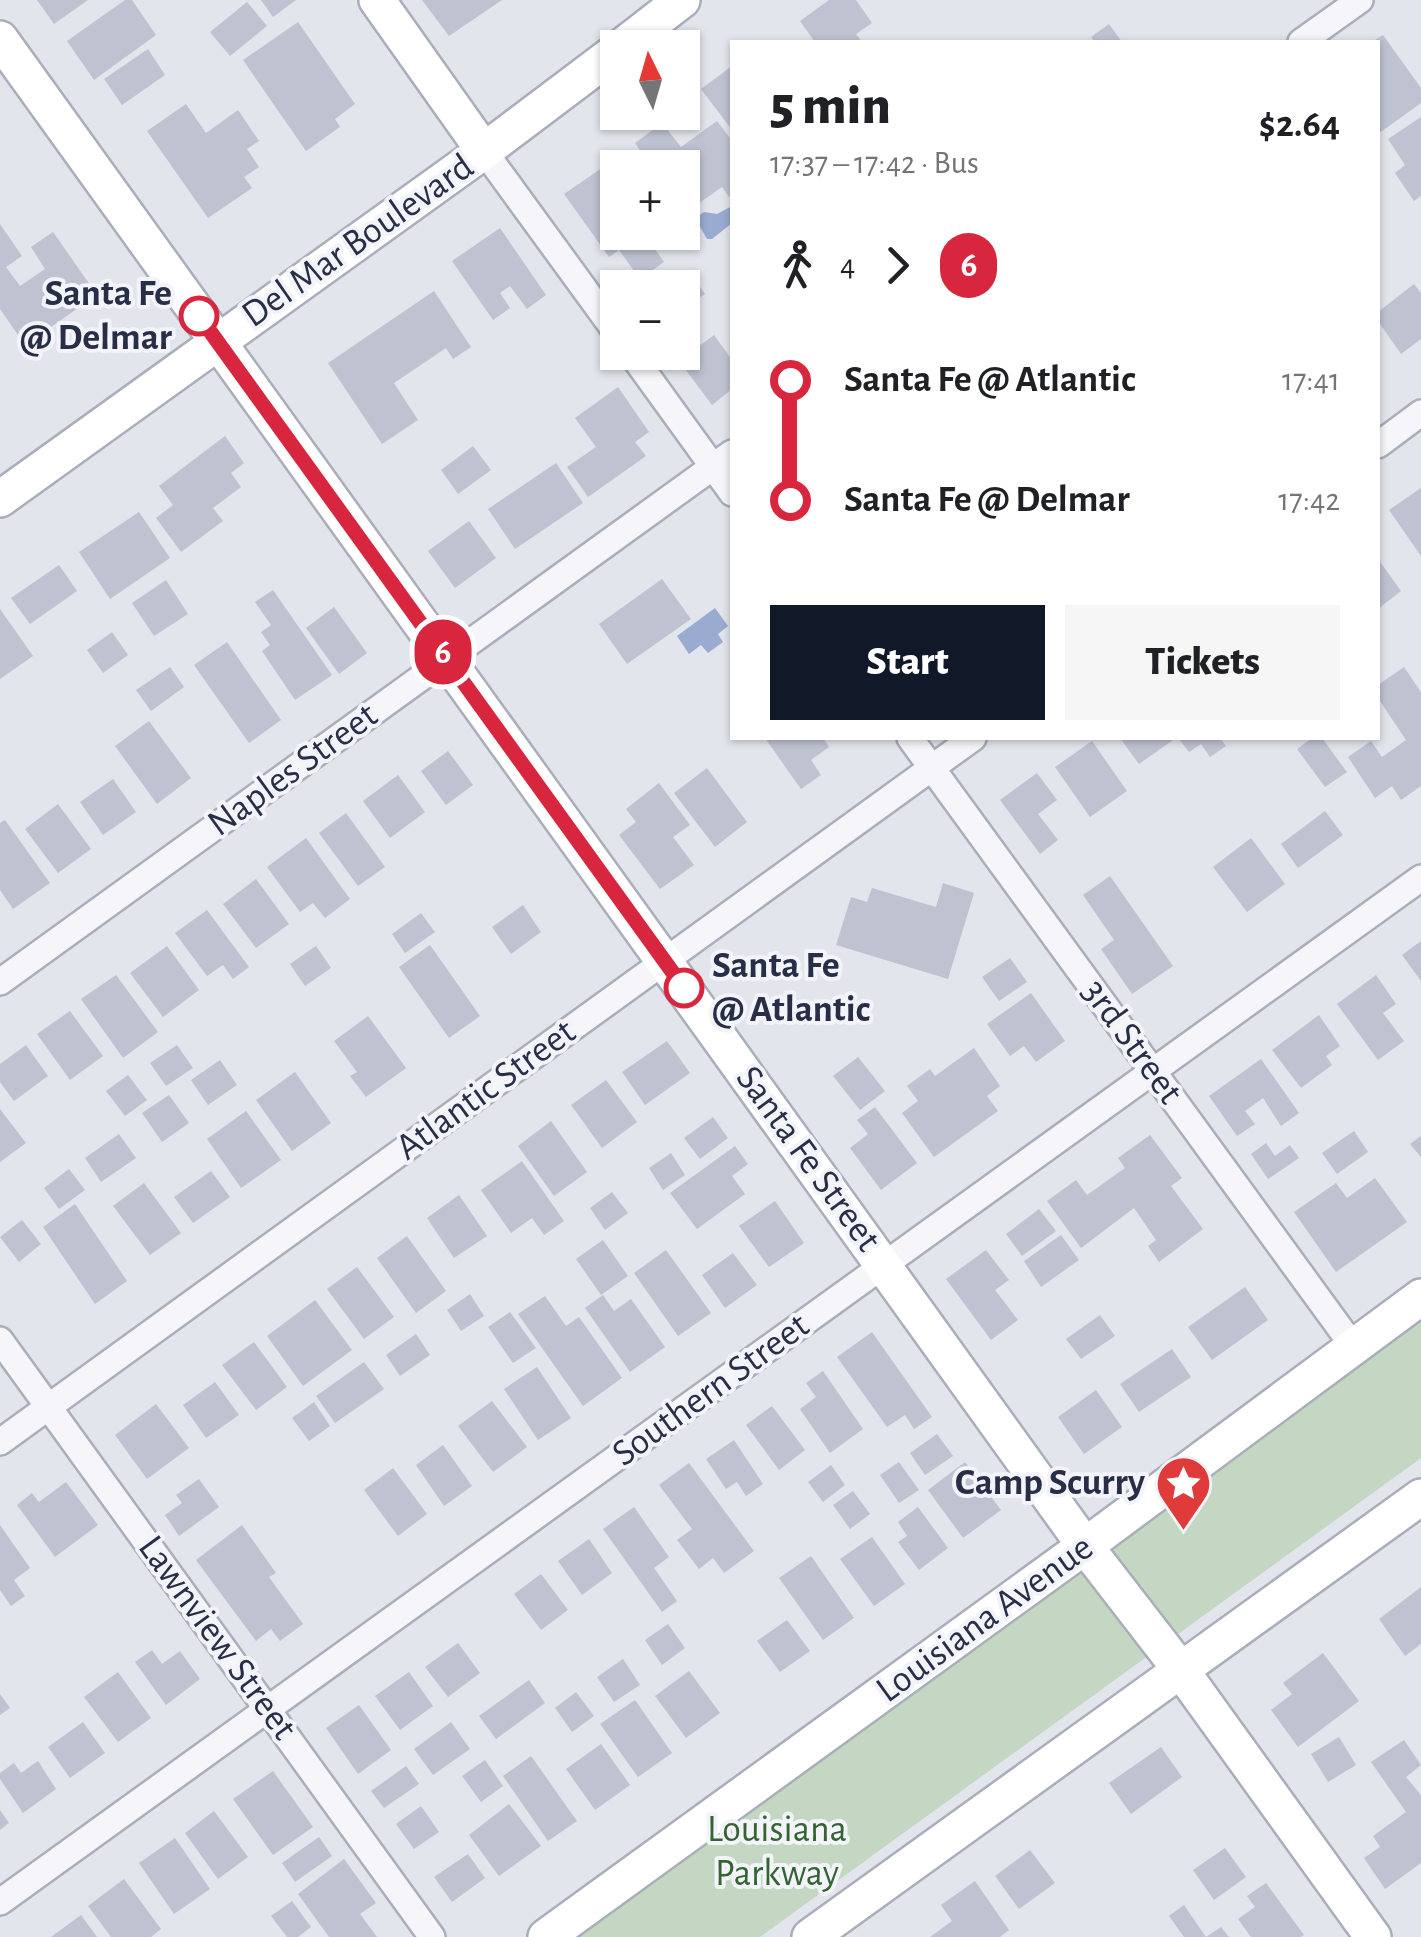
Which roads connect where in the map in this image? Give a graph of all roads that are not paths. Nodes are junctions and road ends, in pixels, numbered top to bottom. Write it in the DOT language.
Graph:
graph roads {
  1 [pos="377,0"];
  2 [pos="682,0"];
  3 [pos="1360,0"];
  4 [pos="643,30"];
  5 [pos="0,39"];
  6 [pos="1304,40"];
  7 [pos="600,63"];
  8 [pos="484,152"];
  9 [pos="600,310"];
  10 [pos="218,341"];
  11 [pos="646,370"];
  12 [pos="1421,413"];
  13 [pos="1380,443"];
  14 [pos="723,460"];
  15 [pos="730,486"];
  16 [pos="0,499"];
  17 [pos="448,658"];
  18 [pos="912,740"];
  19 [pos="970,740"];
  20 [pos="932,767"];
  21 [pos="1421,878"];
  22 [pos="664,961"];
  23 [pos="0,982"];
  24 [pos="1153,1071"];
  25 [pos="884,1265"];
  26 [pos="1421,1297"];
  27 [pos="0,1340"];
  28 [pos="1353,1346"];
  29 [pos="48,1407"];
  30 [pos="0,1442"];
  31 [pos="1421,1496"];
  32 [pos="1085,1546"];
  33 [pos="1180,1669"];
  34 [pos="269,1708"];
  35 [pos="0,1902"];
  36 [pos="432,1937"];
  37 [pos="546,1937"];
  38 [pos="810,1937"];
  39 [pos="1373,1937"];
  1 -- 8 [label="main road"];
  2 -- 4 [label="main road, Del Mar Boulevard"];
  3 -- 6 [label="street"];
  5 -- 10 [label="main road, Santa Fe Street"];
  7 -- 8 [label="main road, Del Mar Boulevard"];
  8 -- 9 [label="street"];
  8 -- 10 [label="main road, Del Mar Boulevard"];
  10 -- 16 [label="main road, Del Mar Boulevard"];
  10 -- 17 [label="main road, Santa Fe Street"];
  11 -- 14 [label="street"];
  12 -- 13 [label="street"];
  14 -- 15 [label="street"];
  14 -- 17 [label="street, Naples Street"];
  17 -- 22 [label="main road, Santa Fe Street"];
  17 -- 23 [label="street, Naples Street"];
  18 -- 20 [label="street, 3rd Street"];
  19 -- 20 [label="street, Atlantic Street"];
  20 -- 22 [label="street, Atlantic Street"];
  20 -- 24 [label="street, 3rd Street"];
  21 -- 24 [label="street, Southern Street"];
  22 -- 25 [label="main road, Santa Fe Street"];
  22 -- 29 [label="street, Atlantic Street"];
  24 -- 25 [label="street, Southern Street"];
  24 -- 28 [label="street, 3rd Street"];
  25 -- 32 [label="main road, Santa Fe Street"];
  25 -- 34 [label="street, Southern Street"];
  26 -- 28 [label="main road, Louisiana Avenue"];
  27 -- 29 [label="street, Lawnview Street"];
  28 -- 32 [label="main road, Louisiana Avenue"];
  29 -- 30 [label="street, Atlantic Street"];
  29 -- 34 [label="street, Lawnview Street"];
  31 -- 33 [label="main road"];
  32 -- 33 [label="main road, Santa Fe Street"];
  32 -- 37 [label="main road, Louisiana Avenue"];
  33 -- 38 [label="main road"];
  33 -- 39 [label="main road, Santa Fe Street"];
  34 -- 35 [label="street, Southern Street"];
  34 -- 36 [label="street, Lawnview Street"];
}
